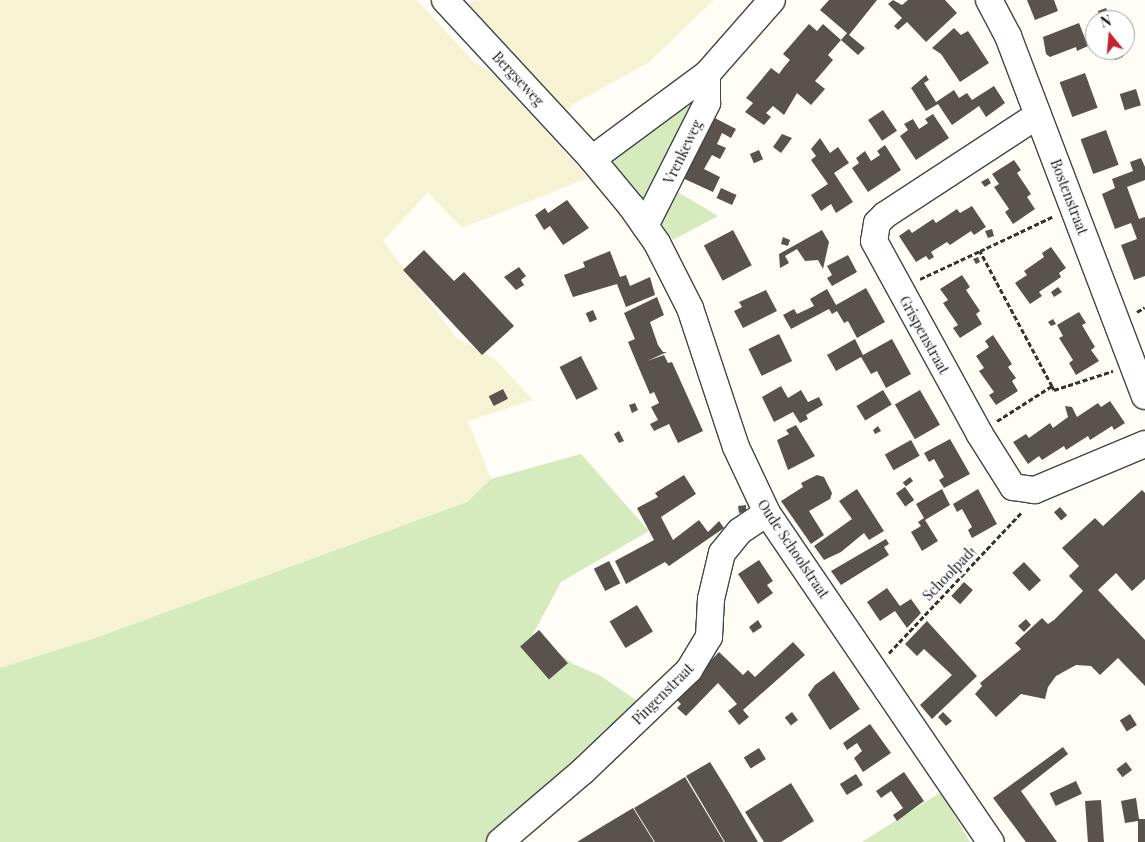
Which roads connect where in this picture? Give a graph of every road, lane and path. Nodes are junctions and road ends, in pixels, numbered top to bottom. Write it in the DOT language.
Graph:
graph roads {
  1 [pos="445,0"];
  2 [pos="772,0"];
  3 [pos="989,0"];
  4 [pos="707,74"];
  5 [pos="1038,114"];
  6 [pos="592,159"];
  7 [pos="1073,207"];
  8 [pos="645,226"];
  9 [pos="980,251"];
  10 [pos="899,289"];
  11 [pos="1132,364"];
  12 [pos="1052,386"];
  13 [pos="1145,396"];
  14 [pos="979,433"];
  15 [pos="1145,444"];
  16 [pos="1025,491"];
  17 [pos="767,512"];
  18 [pos="874,668"];
  19 [pos="500,842"];
  20 [pos="991,842"];
  1 -- 6 [label="street, Bergseweg"];
  2 -- 4 [label="street"];
  3 -- 5 [label="street, Bostenstraat"];
  4 -- 6 [label="street"];
  4 -- 8 [label="street, Vrenkeweg"];
  5 -- 7 [label="street, Bostenstraat"];
  5 -- 10 [label="street, Grispenstraat"];
  6 -- 8 [label="street, Oude Schoolstraat"];
  7 -- 9 [label="path"];
  7 -- 11 [label="street, Bostenstraat"];
  8 -- 17 [label="street, Oude Schoolstraat"];
  9 -- 10 [label="path"];
  9 -- 12 [label="path"];
  10 -- 14 [label="street, Grispenstraat"];
  11 -- 12 [label="path"];
  11 -- 13 [label="street, Bostenstraat"];
  12 -- 14 [label="path"];
  14 -- 16 [label="street, Grispenstraat"];
  15 -- 16 [label="street"];
  16 -- 18 [label="path, Schoolpad"];
  17 -- 18 [label="street, Oude Schoolstraat"];
  17 -- 19 [label="street, Pingenstraat"];
  18 -- 20 [label="street, Oude Schoolstraat"];
}
